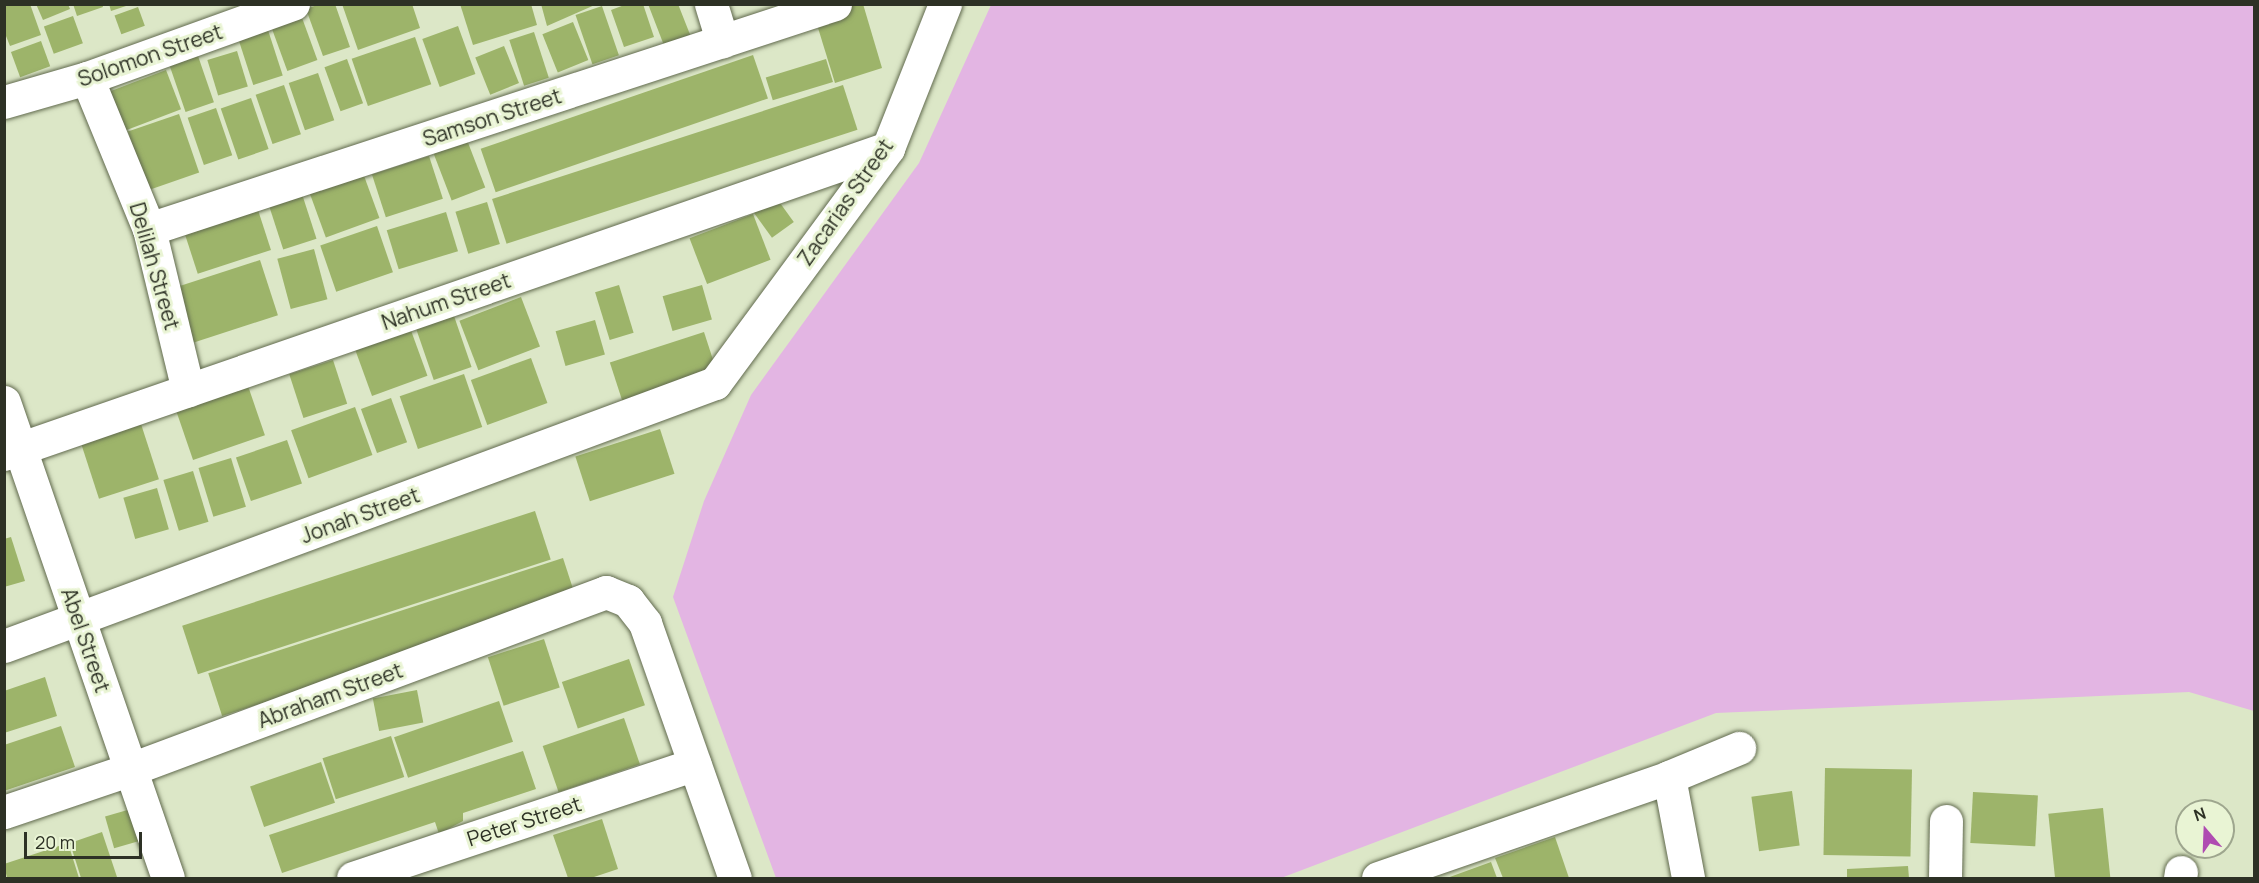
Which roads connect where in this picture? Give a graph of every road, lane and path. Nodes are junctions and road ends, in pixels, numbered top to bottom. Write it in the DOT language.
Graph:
graph roads {
  1 [pos="293,4"];
  2 [pos="711,4"];
  3 [pos="835,4"];
  4 [pos="945,4"];
  5 [pos="722,41"];
  6 [pos="87,78"];
  7 [pos="4,102"];
  8 [pos="888,148"];
  9 [pos="148,229"];
  10 [pos="715,383"];
  11 [pos="188,390"];
  12 [pos="4,402"];
  13 [pos="12,451"];
  14 [pos="79,620"];
  15 [pos="4,646"];
  16 [pos="1739,748"];
  17 [pos="695,764"];
  18 [pos="131,770"];
  19 [pos="1669,777"];
  20 [pos="4,812"];
  21 [pos="1946,821"];
  22 [pos="168,879"];
  23 [pos="353,879"];
  24 [pos="735,879"];
  25 [pos="1378,879"];
  26 [pos="1688,879"];
  27 [pos="1945,879"];
  1 -- 6 [label="street, Solomon Street"];
  2 -- 5 [label="street"];
  3 -- 5 [label="street, Samson Street"];
  4 -- 8 [label="street, Zacarias Street"];
  5 -- 9 [label="street, Samson Street"];
  6 -- 7 [label="street, Solomon Street"];
  6 -- 9 [label="street, Delilah Street"];
  8 -- 10 [label="street, Zacarias Street"];
  8 -- 11 [label="street, Nahum Street"];
  9 -- 11 [label="street, Delilah Street"];
  10 -- 14 [label="street, Jonah Street"];
  11 -- 13 [label="street, Nahum Street"];
  12 -- 13 [label="street, Abel Street"];
  13 -- 14 [label="street, Abel Street"];
  14 -- 15 [label="street, Jonah Street"];
  14 -- 18 [label="street, Abel Street"];
  16 -- 19 [label="street"];
  17 -- 18 [label="street, Abraham Street"];
  17 -- 23 [label="street, Peter Street"];
  17 -- 24 [label="street"];
  18 -- 20 [label="street, Abraham Street"];
  18 -- 22 [label="street, Abel Street"];
  19 -- 25 [label="street"];
  19 -- 26 [label="street"];
  21 -- 27 [label="street"];
}
